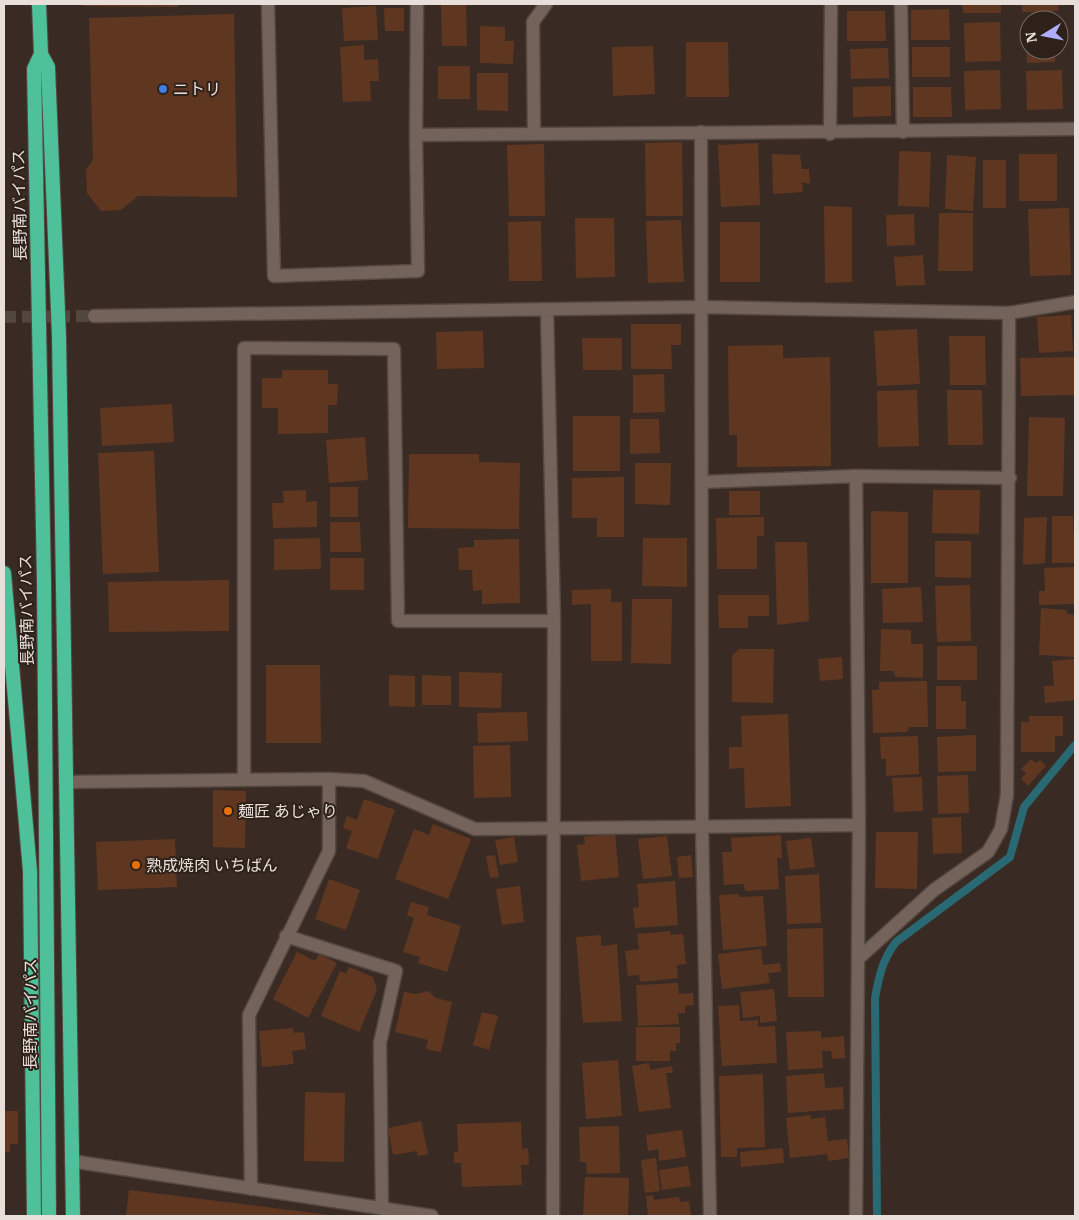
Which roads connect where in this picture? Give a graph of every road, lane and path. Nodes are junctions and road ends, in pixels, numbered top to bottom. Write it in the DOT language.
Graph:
graph roads {
  1 [pos="39,4"];
  2 [pos="268,4"];
  3 [pos="417,4"];
  4 [pos="546,4"];
  5 [pos="831,4"];
  6 [pos="901,4"];
  7 [pos="41,54"];
  8 [pos="1075,129"];
  9 [pos="701,132"];
  10 [pos="902,132"];
  11 [pos="534,134"];
  12 [pos="830,134"];
  13 [pos="416,135"];
  14 [pos="1075,302"];
  15 [pos="701,307"];
  16 [pos="547,311"];
  17 [pos="1009,313"];
  18 [pos="94,316"];
  19 [pos="856,476"];
  20 [pos="1010,478"];
  21 [pos="703,482"];
  22 [pos="4,573"];
  23 [pos="4,582"];
  24 [pos="554,621"];
  25 [pos="329,779"];
  26 [pos="244,780"];
  27 [pos="65,782"];
  28 [pos="859,825"];
  29 [pos="702,826"];
  30 [pos="553,827"];
  31 [pos="286,936"];
  32 [pos="858,958"];
  33 [pos="72,1161"];
  34 [pos="251,1189"];
  35 [pos="382,1209"];
  36 [pos="34,1216"];
  37 [pos="49,1216"];
  38 [pos="72,1216"];
  39 [pos="432,1216"];
  40 [pos="553,1216"];
  41 [pos="710,1216"];
  42 [pos="856,1216"];
  1 -- 7 [label="highway, 長野南バイパス"];
  2 -- 13 [label="street"];
  3 -- 13 [label="street"];
  4 -- 11 [label="street"];
  5 -- 12 [label="street"];
  6 -- 10 [label="street"];
  7 -- 27 [label="highway"];
  7 -- 37 [label="highway, 長野南バイパス"];
  8 -- 10 [label="street"];
  9 -- 11 [label="street"];
  9 -- 12 [label="street"];
  9 -- 15 [label="street"];
  10 -- 12 [label="street"];
  11 -- 13 [label="street"];
  14 -- 17 [label="street"];
  15 -- 16 [label="street"];
  15 -- 17 [label="street"];
  15 -- 21 [label="street"];
  16 -- 18 [label="street"];
  16 -- 24 [label="street"];
  17 -- 20 [label="street"];
  19 -- 20 [label="street"];
  19 -- 21 [label="street"];
  19 -- 28 [label="street"];
  20 -- 32 [label="street"];
  21 -- 29 [label="street"];
  22 -- 23 [label="highway, 長野南バイパス"];
  23 -- 36 [label="highway, 長野南バイパス"];
  24 -- 26 [label="street"];
  24 -- 30 [label="street"];
  25 -- 26 [label="street"];
  25 -- 30 [label="street"];
  25 -- 31 [label="street"];
  26 -- 27 [label="street"];
  27 -- 33 [label="highway"];
  28 -- 29 [label="street"];
  28 -- 32 [label="street"];
  29 -- 30 [label="street"];
  29 -- 41 [label="street"];
  30 -- 40 [label="street"];
  31 -- 34 [label="street"];
  31 -- 35 [label="street"];
  32 -- 42 [label="street"];
  33 -- 34 [label="street"];
  33 -- 38 [label="highway"];
  34 -- 35 [label="street"];
  35 -- 39 [label="street"];
}
